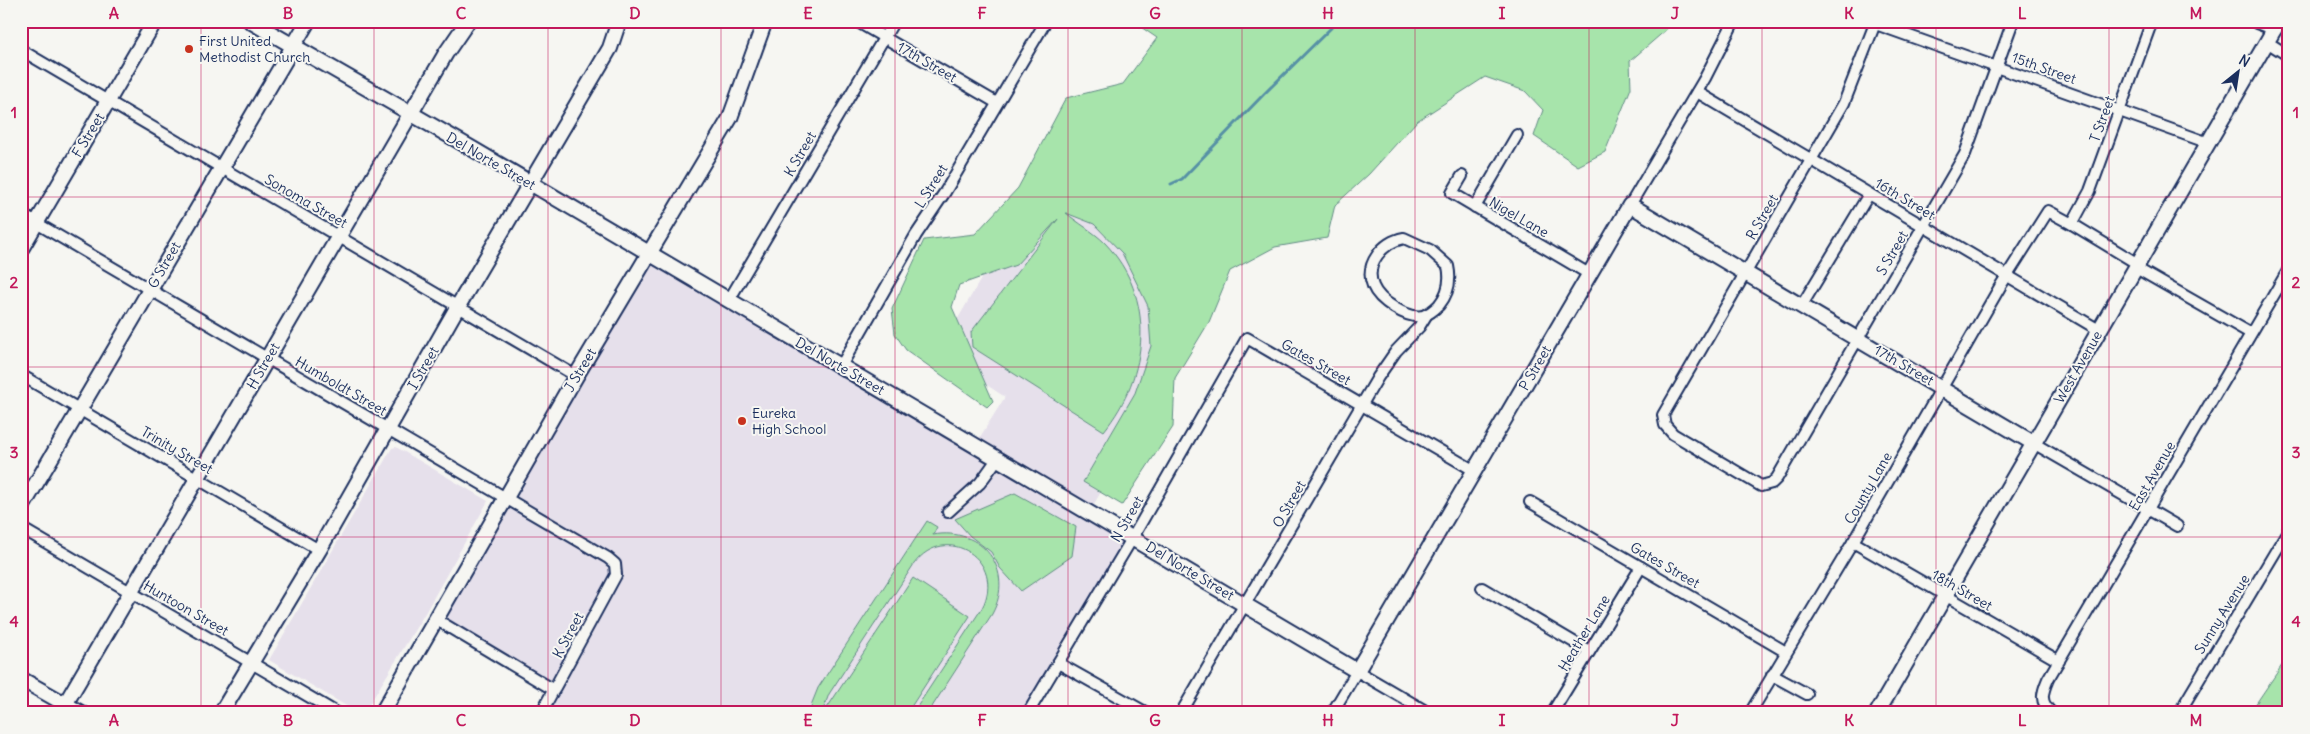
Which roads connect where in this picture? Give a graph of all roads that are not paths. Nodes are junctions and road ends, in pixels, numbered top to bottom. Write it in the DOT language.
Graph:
graph roads {
  1 [pos="155,21"];
  2 [pos="250,21"];
  3 [pos="308,21"];
  4 [pos="459,21"];
  5 [pos="468,21"];
  6 [pos="619,21"];
  7 [pos="765,21"];
  8 [pos="856,21"];
  9 [pos="894,21"];
  10 [pos="1046,21"];
  11 [pos="1734,21"];
  12 [pos="2013,21"];
  13 [pos="2152,21"];
  14 [pos="2257,21"];
  15 [pos="1873,22"];
  16 [pos="2277,25"];
  17 [pos="884,37"];
  18 [pos="2266,42"];
  19 [pos="452,43"];
  20 [pos="293,46"];
  21 [pos="21,50"];
  22 [pos="2289,56"];
  23 [pos="1997,66"];
  24 [pos="1696,92"];
  25 [pos="108,101"];
  26 [pos="997,103"];
  27 [pos="2120,111"];
  28 [pos="410,114"];
  29 [pos="1517,135"];
  30 [pos="2208,143"];
  31 [pos="1811,161"];
  32 [pos="222,168"];
  33 [pos="1462,176"];
  34 [pos="530,183"];
  35 [pos="1869,194"];
  36 [pos="1630,205"];
  37 [pos="1475,207"];
  38 [pos="21,214"];
  39 [pos="37,223"];
  40 [pos="2072,224"];
  41 [pos="1924,227"];
  42 [pos="339,236"];
  43 [pos="21,249"];
  44 [pos="650,253"];
  45 [pos="2137,266"];
  46 [pos="2289,269"];
  47 [pos="1746,272"];
  48 [pos="1590,274"];
  49 [pos="2008,275"];
  50 [pos="150,290"];
  51 [pos="729,300"];
  52 [pos="1802,305"];
  53 [pos="458,306"];
  54 [pos="1427,314"];
  55 [pos="2099,330"];
  56 [pos="2250,333"];
  57 [pos="1247,338"];
  58 [pos="1859,339"];
  59 [pos="267,358"];
  60 [pos="841,366"];
  61 [pos="21,375"];
  62 [pos="576,376"];
  63 [pos="1942,387"];
  64 [pos="1363,404"];
  65 [pos="80,409"];
  66 [pos="388,429"];
  67 [pos="2034,444"];
  68 [pos="998,458"];
  69 [pos="1475,471"];
  70 [pos="197,478"];
  71 [pos="1768,485"];
  72 [pos="505,498"];
  73 [pos="1530,502"];
  74 [pos="21,509"];
  75 [pos="2148,509"];
  76 [pos="948,512"];
  77 [pos="2177,526"];
  78 [pos="21,528"];
  79 [pos="2289,529"];
  80 [pos="1133,537"];
  81 [pos="1853,542"];
  82 [pos="319,550"];
  83 [pos="1641,567"];
  84 [pos="617,569"];
  85 [pos="1482,588"];
  86 [pos="131,592"];
  87 [pos="1946,596"];
  88 [pos="1246,604"];
  89 [pos="436,620"];
  90 [pos="1589,651"];
  91 [pos="1786,652"];
  92 [pos="2059,661"];
  93 [pos="250,662"];
  94 [pos="1058,663"];
  95 [pos="1357,671"];
  96 [pos="1772,675"];
  97 [pos="21,679"];
  98 [pos="554,690"];
  99 [pos="1807,694"];
  100 [pos="63,708"];
  101 [pos="81,713"];
  102 [pos="221,713"];
  103 [pos="337,713"];
  104 [pos="382,713"];
  105 [pos="541,713"];
  106 [pos="1028,713"];
  107 [pos="1147,713"];
  108 [pos="1181,713"];
  109 [pos="1332,713"];
  110 [pos="1429,713"];
  111 [pos="1552,713"];
  112 [pos="1750,713"];
  113 [pos="1877,713"];
  114 [pos="2052,713"];
  115 [pos="2179,713"];
  1 -- 25 [label="street, F Street"];
  2 -- 20 [label="street, Del Norte Street"];
  3 -- 20 [label="street, G Street"];
  4 -- 19 [label="street"];
  5 -- 19 [label="street, H Street"];
  6 -- 34 [label="street, I Street"];
  7 -- 44 [label="street, J Street"];
  8 -- 17 [label="street, 17th Street"];
  9 -- 17 [label="street, K Street"];
  10 -- 26 [label="street, L Street"];
  11 -- 24 [label="street, P Street"];
  12 -- 23 [label="street, S Street"];
  13 -- 27 [label="street, T Street"];
  14 -- 16 [label="street"];
  15 -- 23 [label="street, 15th Street"];
  15 -- 31 [label="street, R Street"];
  16 -- 18 [label="street, West Avenue"];
  17 -- 26 [label="street, 17th Street"];
  17 -- 51 [label="street, K Street"];
  18 -- 22 [label="street"];
  18 -- 30 [label="street, West Avenue"];
  19 -- 28 [label="street, H Street"];
  20 -- 28 [label="street, Del Norte Street"];
  20 -- 32 [label="street, G Street"];
  21 -- 25 [label="street, Sonoma Street"];
  23 -- 27 [label="street, 15th Street"];
  23 -- 41 [label="street, S Street"];
  24 -- 31 [label="street, 16th Street"];
  24 -- 36 [label="street, P Street"];
  25 -- 32 [label="street, Sonoma Street"];
  25 -- 39 [label="street, F Street"];
  26 -- 60 [label="street, L Street"];
  27 -- 30 [label="street, 15th Street"];
  27 -- 40 [label="street, T Street"];
  28 -- 34 [label="street, Del Norte Street"];
  28 -- 42 [label="street, H Street"];
  29 -- 37 [label="street"];
  30 -- 45 [label="street, West Avenue"];
  31 -- 35 [label="street, 16th Street"];
  31 -- 47 [label="street, R Street"];
  32 -- 42 [label="street, Sonoma Street"];
  32 -- 50 [label="street, G Street"];
  33 -- 37 [label="street, Nigel Lane"];
  34 -- 44 [label="street, Del Norte Street"];
  34 -- 53 [label="street, I Street"];
  35 -- 41 [label="street, 16th Street"];
  35 -- 52 [label="street"];
  36 -- 47 [label="street, 17th Street"];
  36 -- 48 [label="street, P Street"];
  37 -- 48 [label="street, Nigel Lane"];
  38 -- 39 [label="street, Humboldt Street"];
  39 -- 43 [label="street, F Street"];
  39 -- 50 [label="street, Humboldt Street"];
  40 -- 45 [label="street"];
  40 -- 49 [label="street"];
  41 -- 49 [label="street, 16th Street"];
  41 -- 58 [label="street, S Street"];
  42 -- 53 [label="street, Sonoma Street"];
  42 -- 59 [label="street, H Street"];
  44 -- 51 [label="street, Del Norte Street"];
  44 -- 62 [label="street, J Street"];
  45 -- 55 [label="street, West Avenue"];
  45 -- 56 [label="street"];
  46 -- 56 [label="street, East Avenue"];
  47 -- 52 [label="street, 17th Street"];
  47 -- 71 [label="street, R Street"];
  48 -- 69 [label="street, P Street"];
  49 -- 55 [label="street, 16th Street"];
  49 -- 63 [label="street, County Lane"];
  50 -- 59 [label="street, Humboldt Street"];
  50 -- 65 [label="street, G Street"];
  51 -- 60 [label="street, Del Norte Street"];
  52 -- 58 [label="street, 17th Street"];
  53 -- 62 [label="street, Sonoma Street"];
  53 -- 66 [label="street, I Street"];
  54 -- 54 [label="street"];
  54 -- 64 [label="street, O Street"];
  55 -- 67 [label="street, West Avenue"];
  56 -- 75 [label="street, East Avenue"];
  57 -- 64 [label="street, Gates Street"];
  57 -- 80 [label="street, N Street"];
  58 -- 63 [label="street, 17th Street"];
  58 -- 71 [label="street, S Street"];
  59 -- 66 [label="street, Humboldt Street"];
  59 -- 70 [label="street, H Street"];
  60 -- 68 [label="street, Del Norte Street"];
  61 -- 65 [label="street, Trinity Street"];
  62 -- 72 [label="street, J Street"];
  63 -- 67 [label="street, 17th Street"];
  63 -- 81 [label="street, County Lane"];
  64 -- 69 [label="street, Gates Street"];
  64 -- 88 [label="street, O Street"];
  65 -- 70 [label="street, Trinity Street"];
  65 -- 74 [label="street, G Street"];
  66 -- 72 [label="street, Humboldt Street"];
  66 -- 82 [label="street, I Street"];
  67 -- 75 [label="street, 17th Street"];
  67 -- 87 [label="street, West Avenue"];
  68 -- 76 [label="street"];
  68 -- 80 [label="street, Del Norte Street"];
  69 -- 95 [label="street, P Street"];
  70 -- 82 [label="street, Trinity Street"];
  70 -- 86 [label="street, H Street"];
  72 -- 84 [label="street, Humboldt Street"];
  72 -- 89 [label="street, J Street"];
  73 -- 83 [label="street, Gates Street"];
  75 -- 77 [label="street, 17th Street"];
  75 -- 92 [label="street, East Avenue"];
  78 -- 86 [label="street, Huntoon Street"];
  79 -- 115 [label="street, Sunny Avenue"];
  80 -- 88 [label="street, Del Norte Street"];
  80 -- 94 [label="street, N Street"];
  81 -- 87 [label="street, 18th Street"];
  81 -- 91 [label="street, County Lane"];
  82 -- 93 [label="street, I Street"];
  83 -- 90 [label="street, Heather Lane"];
  83 -- 91 [label="street, Gates Street"];
  84 -- 98 [label="street, K Street"];
  85 -- 90 [label="street"];
  86 -- 93 [label="street, Huntoon Street"];
  86 -- 100 [label="street, H Street"];
  87 -- 92 [label="street, 18th Street"];
  87 -- 113 [label="street, West Avenue"];
  88 -- 95 [label="street, Del Norte Street"];
  88 -- 108 [label="street, O Street"];
  89 -- 98 [label="street"];
  89 -- 104 [label="street, J Street"];
  90 -- 111 [label="street, Heather Lane"];
  91 -- 96 [label="street, County Lane"];
  92 -- 114 [label="street, East Avenue"];
  93 -- 102 [label="street, I Street"];
  93 -- 103 [label="street, Huntoon Street"];
  94 -- 106 [label="street, N Street"];
  94 -- 107 [label="street"];
  95 -- 109 [label="street, P Street"];
  95 -- 110 [label="street, Del Norte Street"];
  96 -- 99 [label="street"];
  96 -- 112 [label="street, County Lane"];
  97 -- 100 [label="street"];
  98 -- 105 [label="street, K Street"];
  100 -- 101 [label="street"];
}
